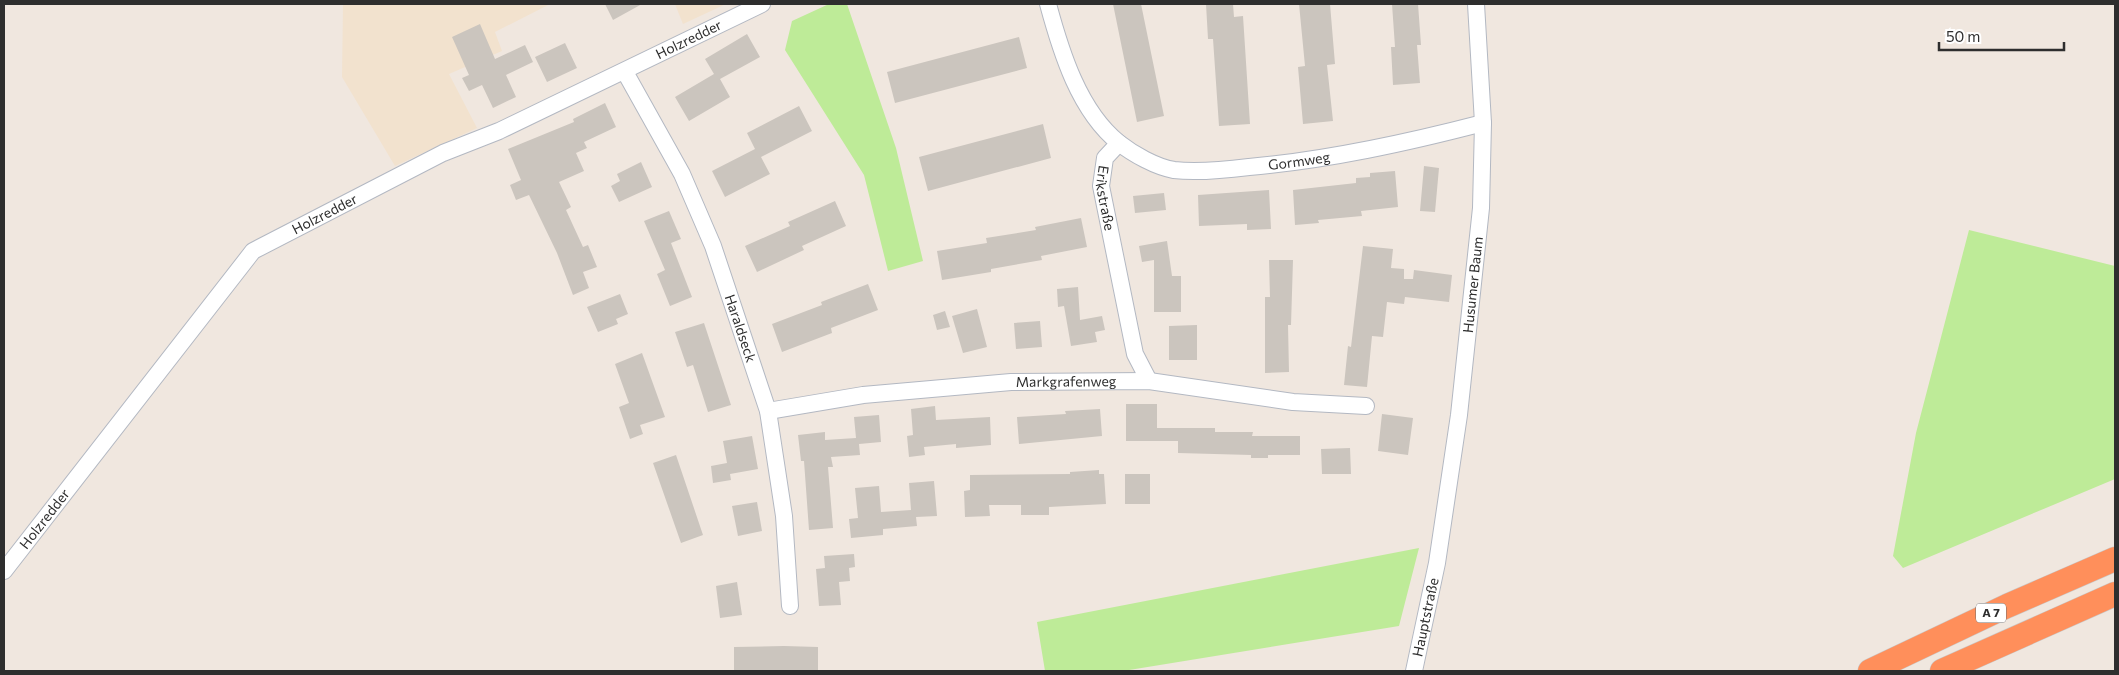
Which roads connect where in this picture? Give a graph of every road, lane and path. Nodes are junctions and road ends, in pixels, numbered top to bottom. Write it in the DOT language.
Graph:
graph roads {
  1 [pos="762,4"];
  2 [pos="1048,4"];
  3 [pos="1476,4"];
  4 [pos="625,72"];
  5 [pos="1483,123"];
  6 [pos="1119,143"];
  7 [pos="1149,381"];
  8 [pos="1366,406"];
  9 [pos="768,411"];
  10 [pos="2115,559"];
  11 [pos="1437,563"];
  12 [pos="4,571"];
  13 [pos="2115,594"];
  14 [pos="790,606"];
  15 [pos="1414,671"];
  16 [pos="1870,671"];
  17 [pos="1942,671"];
  1 -- 4 [label="street, Holzredder"];
  2 -- 6 [label="street"];
  3 -- 5 [label="street, Husumer Baum"];
  4 -- 9 [label="street, Haraldseck"];
  4 -- 12 [label="street, Holzredder"];
  5 -- 6 [label="street, Gormweg"];
  5 -- 11 [label="street, Husumer Baum"];
  6 -- 7 [label="street, Erikstraße"];
  7 -- 8 [label="street, Markgrafenweg"];
  7 -- 9 [label="street, Markgrafenweg"];
  9 -- 14 [label="street, Haraldseck"];
  10 -- 16 [label="highway, A 7"];
  11 -- 15 [label="street, Hauptstraße"];
  13 -- 17 [label="highway, A 7"];
}
